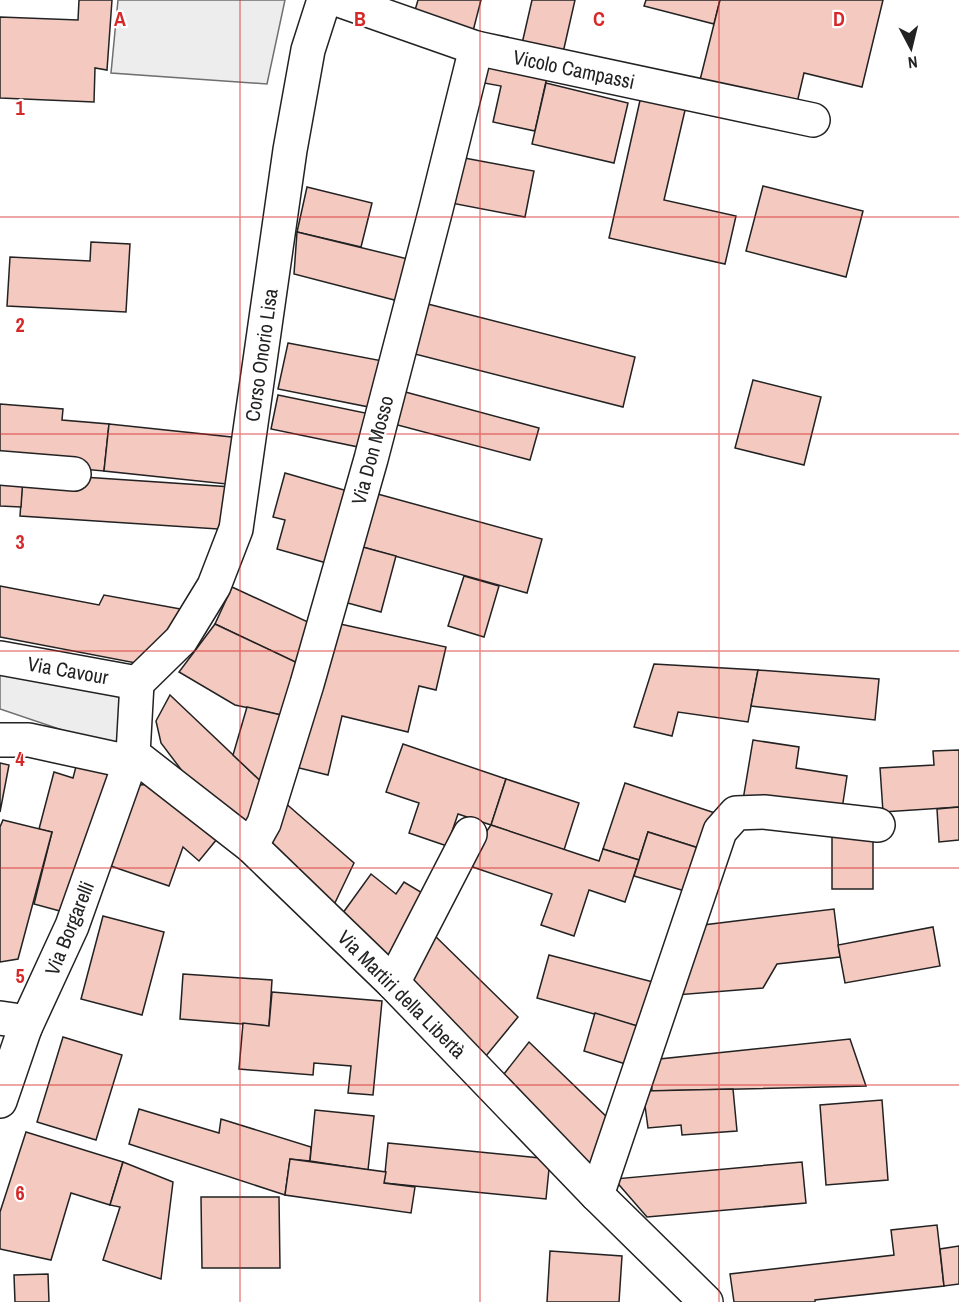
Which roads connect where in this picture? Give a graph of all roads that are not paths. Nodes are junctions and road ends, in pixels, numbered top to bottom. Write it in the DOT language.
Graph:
graph roads {
  1 [pos="324,0"];
  2 [pos="339,0"];
  3 [pos="476,48"];
  4 [pos="813,120"];
  5 [pos="0,468"];
  6 [pos="74,474"];
  7 [pos="0,658"];
  8 [pos="137,683"];
  9 [pos="0,740"];
  10 [pos="131,758"];
  11 [pos="878,825"];
  12 [pos="470,834"];
  13 [pos="250,846"];
  14 [pos="393,983"];
  15 [pos="13,1023"];
  16 [pos="0,1101"];
  17 [pos="597,1195"];
  18 [pos="706,1302"];
  1 -- 8 [label="street, Corso Onorio Lisa"];
  2 -- 3 [label="street, Vicolo Campassi"];
  3 -- 4 [label="street, Vicolo Campassi"];
  3 -- 13 [label="street, Via Don Mosso"];
  5 -- 6 [label="street"];
  7 -- 8 [label="street, Via Cavour"];
  8 -- 10 [label="street"];
  9 -- 10 [label="street"];
  10 -- 13 [label="street, Via Martiri della Libertà"];
  10 -- 15 [label="street, Via Borgarelli"];
  11 -- 17 [label="street"];
  12 -- 14 [label="street"];
  13 -- 14 [label="street, Via Martiri della Libertà"];
  14 -- 17 [label="street, Via Martiri della Libertà"];
  15 -- 16 [label="street, Via Borgarelli"];
  17 -- 18 [label="street, Via Martiri della Libertà"];
}
